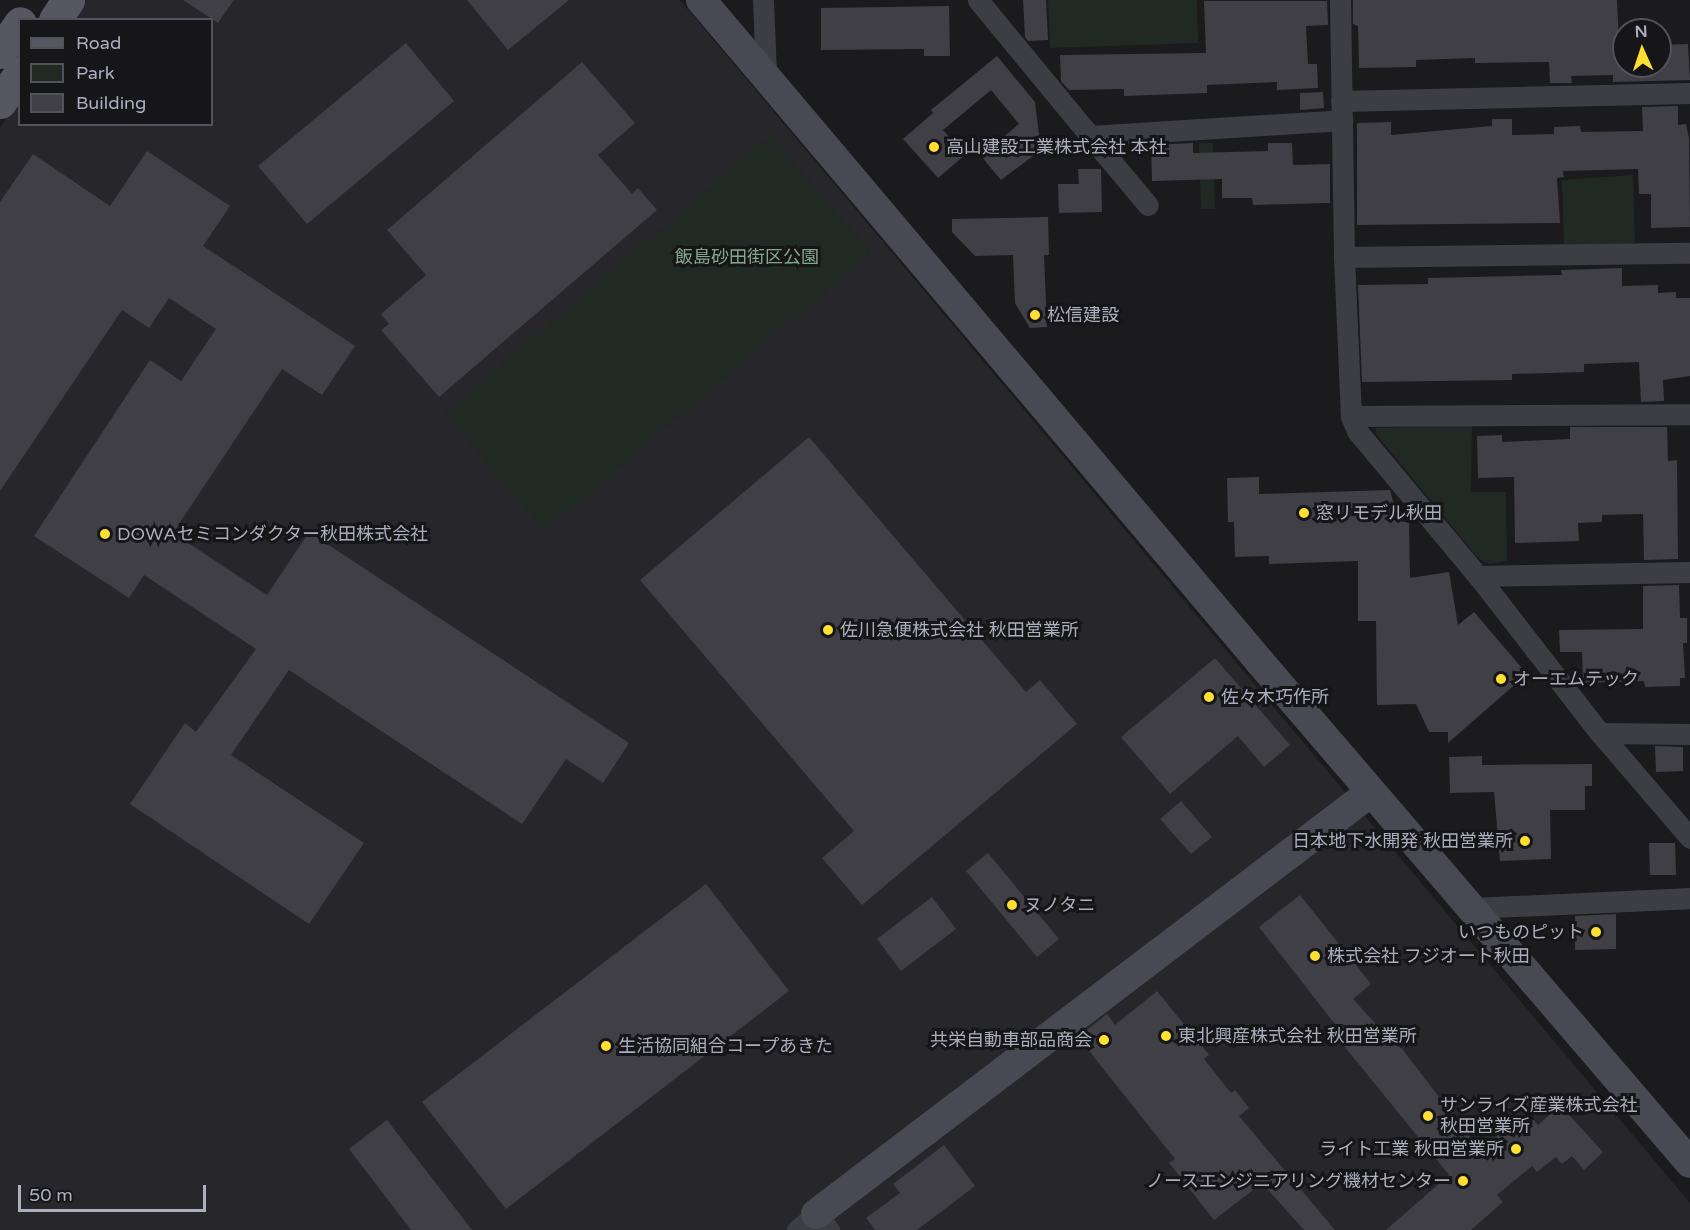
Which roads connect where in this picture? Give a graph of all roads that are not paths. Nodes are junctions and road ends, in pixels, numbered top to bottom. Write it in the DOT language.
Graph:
graph roads {
  1 [pos="35,0"];
  2 [pos="68,0"];
  3 [pos="701,0"];
  4 [pos="763,0"];
  5 [pos="978,0"];
  6 [pos="1340,0"];
  7 [pos="23,18"];
  8 [pos="56,18"];
  9 [pos="18,26"];
  10 [pos="0,52"];
  11 [pos="18,76"];
  12 [pos="766,76"];
  13 [pos="1690,93"];
  14 [pos="0,102"];
  15 [pos="1341,110"];
  16 [pos="1090,136"];
  17 [pos="1148,206"];
  18 [pos="1690,252"];
  19 [pos="1344,257"];
  20 [pos="1690,414"];
  21 [pos="1351,416"];
  22 [pos="1690,572"];
  23 [pos="1478,576"];
  24 [pos="1600,733"];
  25 [pos="1690,734"];
  26 [pos="1371,792"];
  27 [pos="1690,838"];
  28 [pos="1690,898"];
  29 [pos="1472,908"];
  30 [pos="1690,1163"];
  31 [pos="814,1225"];
  1 -- 7 [label="main road"];
  2 -- 8 [label="main road"];
  3 -- 12 [label="street"];
  4 -- 12 [label="street"];
  5 -- 16 [label="street"];
  6 -- 15 [label="street"];
  9 -- 10 [label="main road"];
  11 -- 14 [label="main road"];
  12 -- 26 [label="street"];
  13 -- 15 [label="street"];
  15 -- 16 [label="street"];
  15 -- 19 [label="street"];
  16 -- 17 [label="street"];
  18 -- 19 [label="street"];
  19 -- 21 [label="street"];
  20 -- 21 [label="street"];
  21 -- 23 [label="street"];
  22 -- 23 [label="street"];
  23 -- 24 [label="street"];
  24 -- 25 [label="street"];
  24 -- 27 [label="street"];
  26 -- 29 [label="street"];
  26 -- 31 [label="street"];
  28 -- 29 [label="street"];
  29 -- 30 [label="street"];
}
